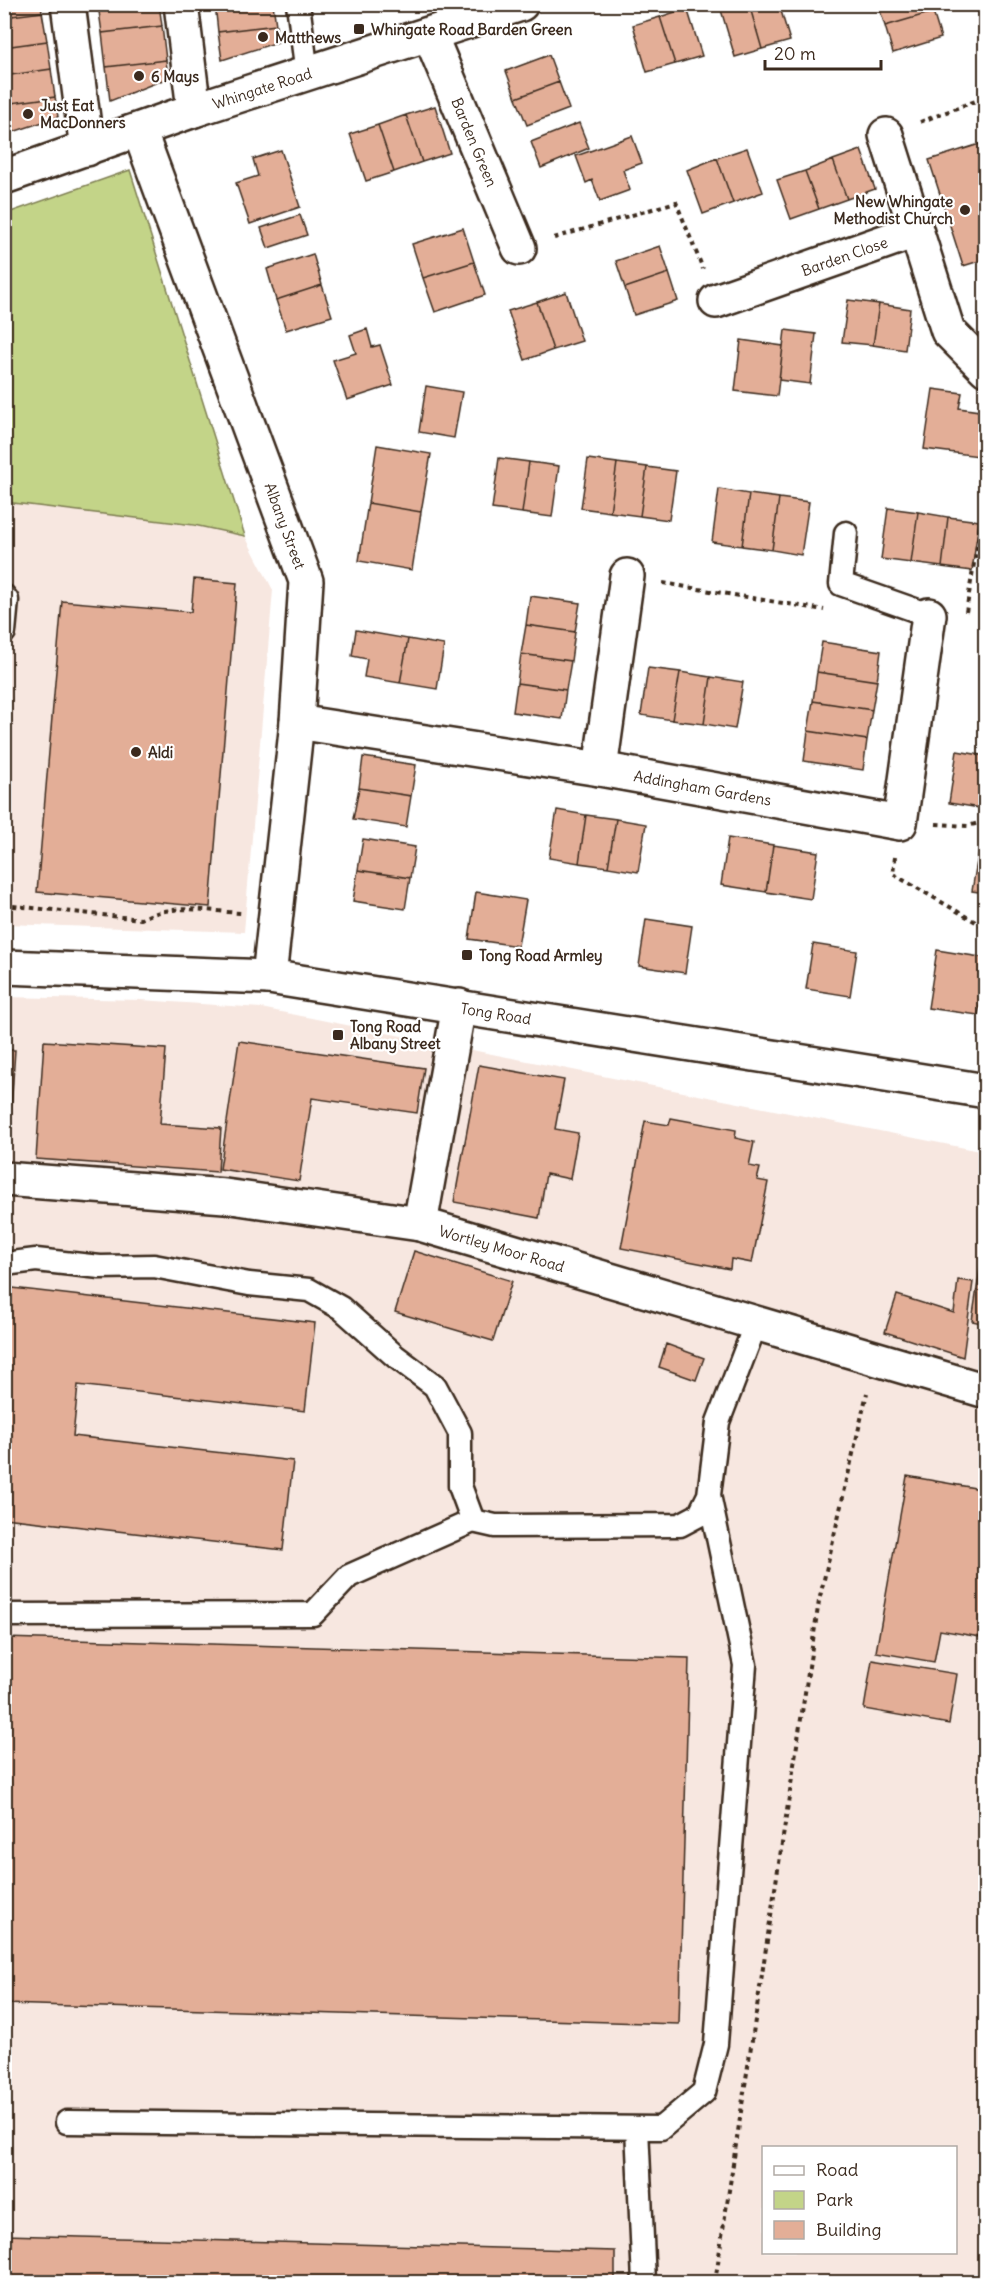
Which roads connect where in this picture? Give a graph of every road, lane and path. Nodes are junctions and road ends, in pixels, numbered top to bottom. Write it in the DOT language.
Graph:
graph roads {
  1 [pos="68,4"];
  2 [pos="182,4"];
  3 [pos="298,4"];
  4 [pos="521,4"];
  5 [pos="430,35"];
  6 [pos="307,74"];
  7 [pos="986,97"];
  8 [pos="194,110"];
  9 [pos="140,130"];
  10 [pos="886,135"];
  11 [pos="87,149"];
  12 [pos="4,177"];
  13 [pos="915,231"];
  14 [pos="519,248"];
  15 [pos="716,301"];
  16 [pos="986,369"];
  17 [pos="986,491"];
  18 [pos="846,533"];
  19 [pos="627,576"];
  20 [pos="841,584"];
  21 [pos="4,596"];
  22 [pos="929,615"];
  23 [pos="4,633"];
  24 [pos="297,722"];
  25 [pos="600,769"];
  26 [pos="986,821"];
  27 [pos="900,823"];
  28 [pos="4,905"];
  29 [pos="276,916"];
  30 [pos="986,928"];
  31 [pos="4,968"];
  32 [pos="269,977"];
  33 [pos="459,1006"];
  34 [pos="986,1091"];
  35 [pos="4,1179"];
  36 [pos="420,1224"];
  37 [pos="4,1264"];
  38 [pos="756,1323"];
  39 [pos="875,1358"];
  40 [pos="986,1391"];
  41 [pos="709,1495"];
  42 [pos="473,1521"];
  43 [pos="4,1615"];
  44 [pos="67,2122"];
  45 [pos="636,2127"];
  46 [pos="644,2283"];
  47 [pos="715,2283"];
  1 -- 11 [label="street"];
  2 -- 8 [label="street"];
  3 -- 6 [label="lane"];
  4 -- 5 [label="street, Whingate Road"];
  5 -- 6 [label="street, Whingate Road"];
  5 -- 14 [label="street, Barden Green"];
  6 -- 8 [label="street, Whingate Road"];
  7 -- 10 [label="path"];
  8 -- 9 [label="street, Whingate Road"];
  9 -- 11 [label="street, Whingate Road"];
  9 -- 24 [label="street, Albany Street"];
  10 -- 13 [label="street"];
  11 -- 12 [label="street, Whingate Road"];
  13 -- 15 [label="street, Barden Close"];
  13 -- 16 [label="street"];
  14 -- 15 [label="path"];
  17 -- 22 [label="path"];
  18 -- 20 [label="lane"];
  19 -- 20 [label="path"];
  19 -- 25 [label="street"];
  20 -- 22 [label="lane"];
  21 -- 23 [label="lane"];
  22 -- 27 [label="street"];
  24 -- 25 [label="street, Addingham Gardens"];
  24 -- 29 [label="street, Albany Street"];
  25 -- 27 [label="street, Addingham Gardens"];
  26 -- 27 [label="path"];
  27 -- 30 [label="path"];
  28 -- 29 [label="path"];
  29 -- 32 [label="street, Albany Street"];
  31 -- 32 [label="street, Tong Road"];
  32 -- 33 [label="street, Tong Road"];
  33 -- 34 [label="street, Tong Road"];
  33 -- 36 [label="street"];
  35 -- 36 [label="street, Wortley Moor Road"];
  36 -- 38 [label="street, Wortley Moor Road"];
  37 -- 42 [label="lane"];
  38 -- 39 [label="street, Wortley Moor Road"];
  38 -- 41 [label="lane"];
  39 -- 40 [label="street, Wortley Moor Road"];
  39 -- 47 [label="path"];
  41 -- 42 [label="lane"];
  41 -- 45 [label="lane"];
  42 -- 43 [label="lane"];
  44 -- 45 [label="lane"];
  45 -- 46 [label="lane"];
}
